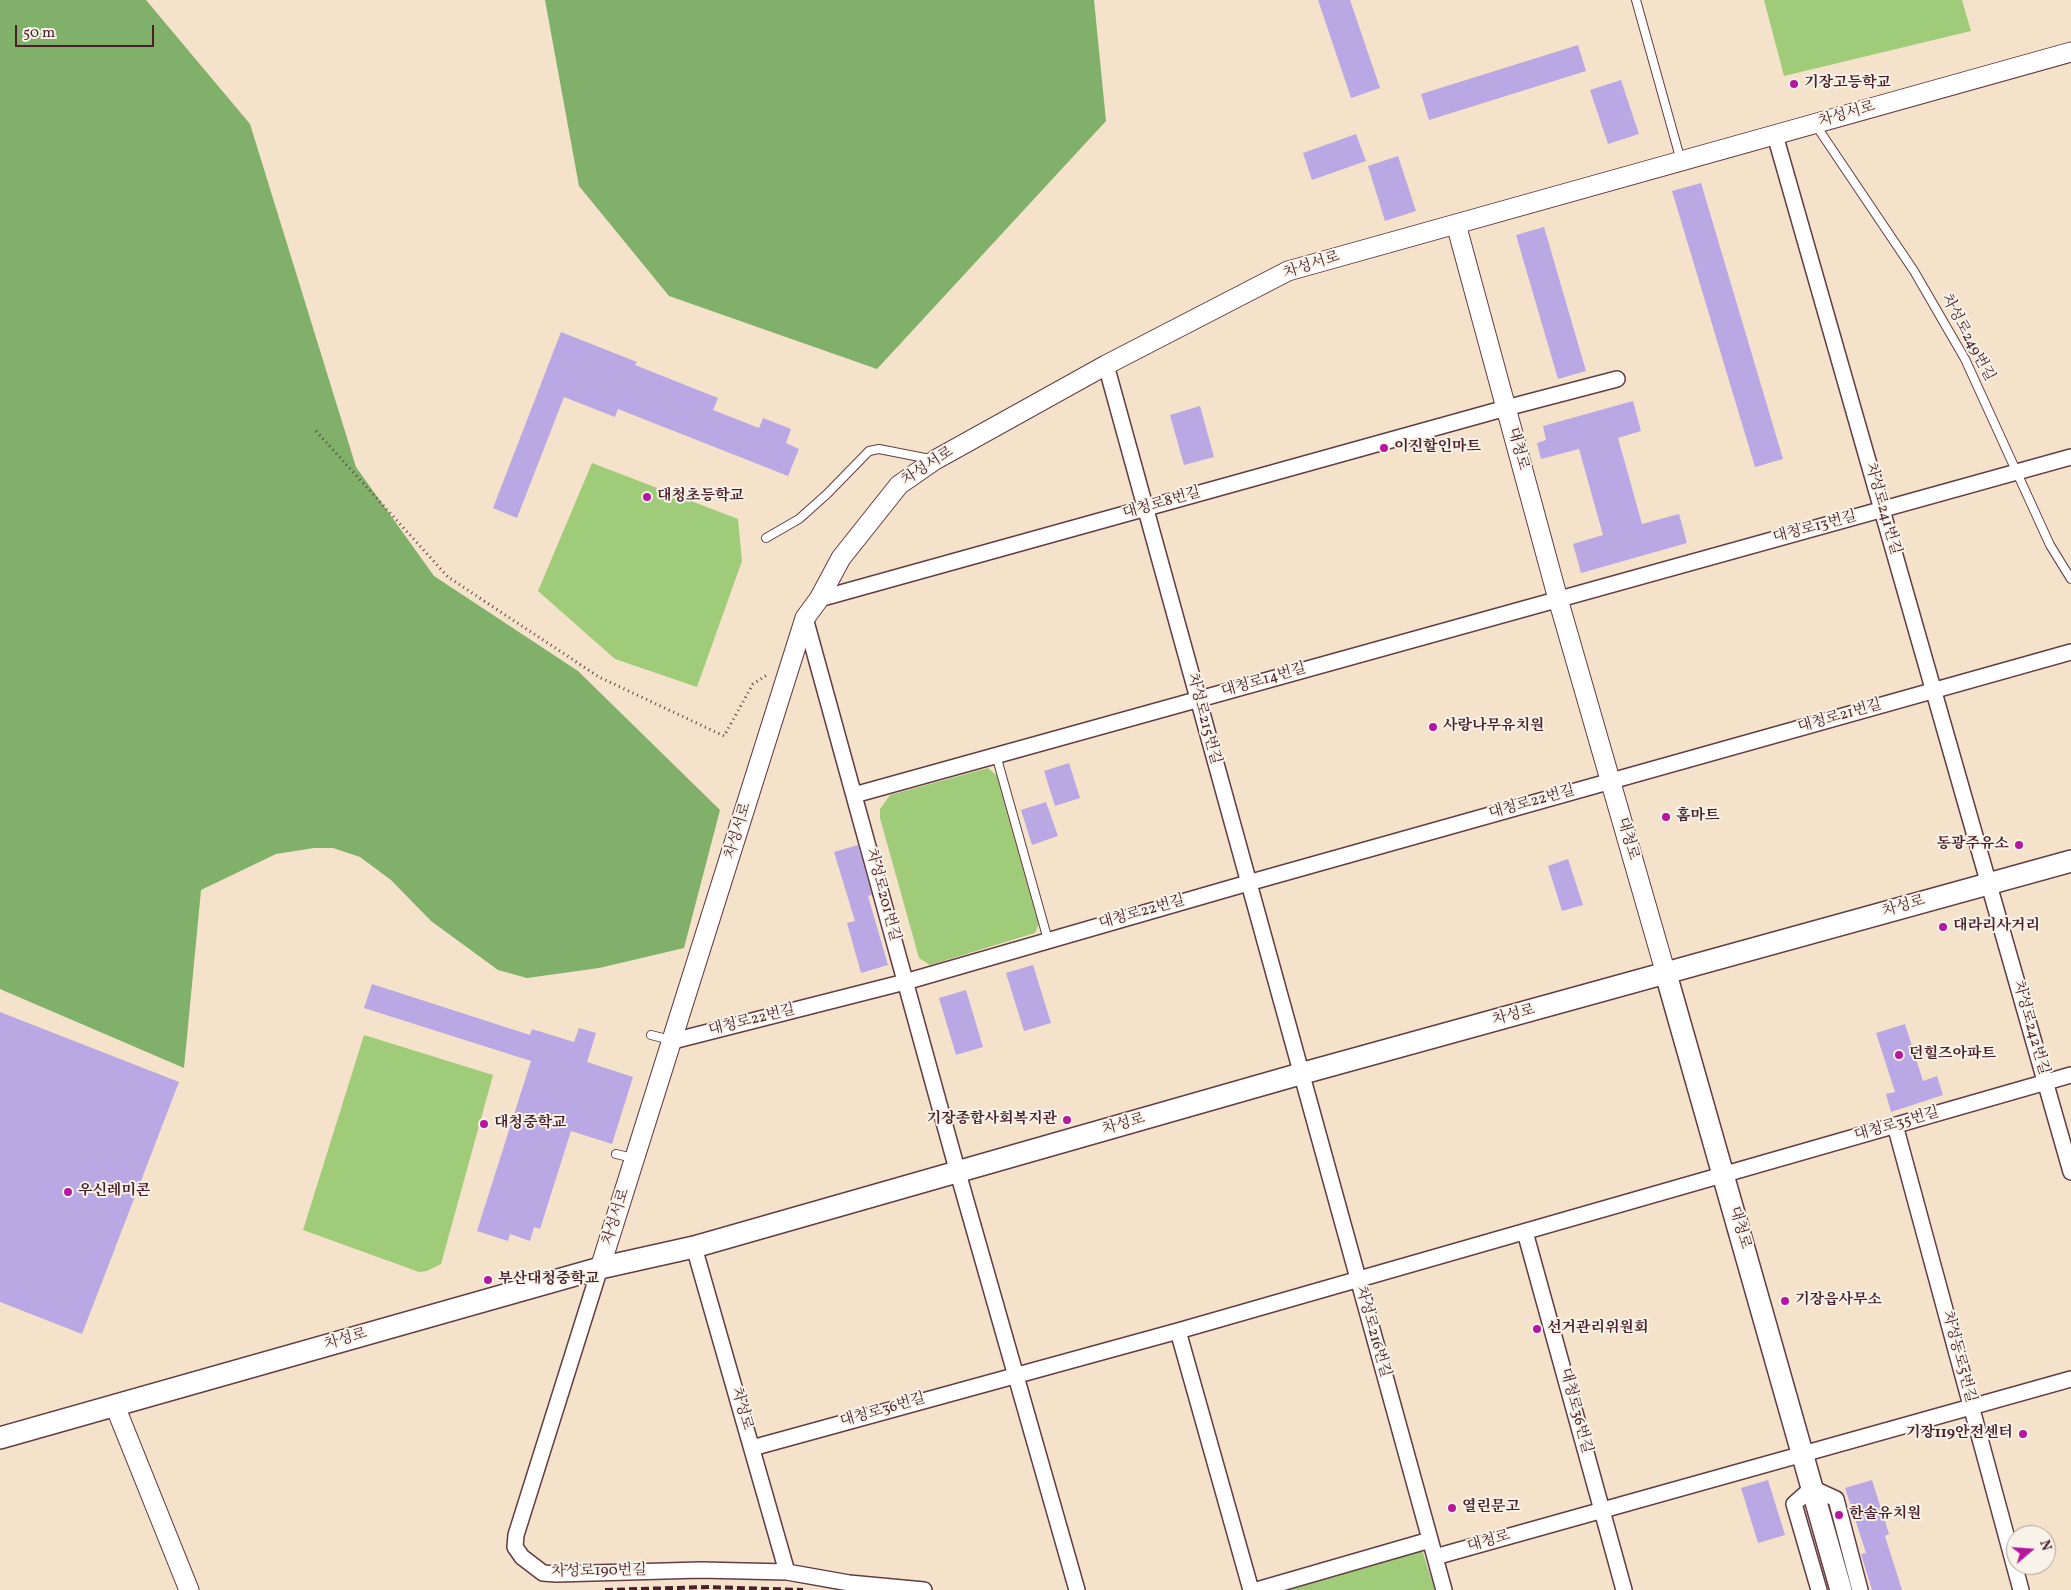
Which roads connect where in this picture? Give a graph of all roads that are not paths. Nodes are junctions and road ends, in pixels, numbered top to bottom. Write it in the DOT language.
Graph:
graph roads {
  1 [pos="1636,0"];
  2 [pos="2071,52"];
  3 [pos="1815,124"];
  4 [pos="1775,135"];
  5 [pos="1680,161"];
  6 [pos="1456,224"];
  7 [pos="1106,365"];
  8 [pos="1617,380"];
  9 [pos="1506,408"];
  10 [pos="2071,457"];
  11 [pos="935,460"];
  12 [pos="2016,472"];
  13 [pos="1145,509"];
  14 [pos="1882,509"];
  15 [pos="766,538"];
  16 [pos="2071,579"];
  17 [pos="1558,599"];
  18 [pos="819,600"];
  19 [pos="805,618"];
  20 [pos="2071,652"];
  21 [pos="1933,691"];
  22 [pos="1198,700"];
  23 [pos="996,755"];
  24 [pos="1610,781"];
  25 [pos="854,796"];
  26 [pos="2071,861"];
  27 [pos="1248,883"];
  28 [pos="1988,884"];
  29 [pos="1048,940"];
  30 [pos="1666,974"];
  31 [pos="905,982"];
  32 [pos="651,1035"];
  33 [pos="673,1041"];
  34 [pos="1300,1074"];
  35 [pos="2071,1075"];
  36 [pos="2045,1082"];
  37 [pos="1895,1125"];
  38 [pos="616,1154"];
  39 [pos="635,1159"];
  40 [pos="2071,1172"];
  41 [pos="958,1173"];
  42 [pos="1723,1174"];
  43 [pos="1525,1232"];
  44 [pos="694,1247"];
  45 [pos="600,1268"];
  46 [pos="1357,1280"];
  47 [pos="1178,1331"];
  48 [pos="1014,1375"];
  49 [pos="2071,1379"];
  50 [pos="115,1406"];
  51 [pos="1971,1406"];
  52 [pos="0,1438"];
  53 [pos="752,1448"];
  54 [pos="1803,1454"];
  55 [pos="1812,1488"];
  56 [pos="1602,1510"];
  57 [pos="1430,1540"];
  58 [pos="1435,1557"];
  59 [pos="787,1572"];
  60 [pos="189,1590"];
  61 [pos="924,1590"];
  62 [pos="1077,1590"];
  63 [pos="1251,1590"];
  64 [pos="1257,1590"];
  65 [pos="1444,1590"];
  66 [pos="1624,1590"];
  67 [pos="1819,1590"];
  68 [pos="1841,1590"];
  69 [pos="1860,1590"];
  70 [pos="2021,1590"];
  1 -- 5 [label="lane"];
  2 -- 3 [label="street, 차성서로"];
  3 -- 4 [label="street, 차성서로"];
  3 -- 12 [label="lane, 차성로249번길"];
  4 -- 5 [label="street, 차성서로"];
  4 -- 14 [label="street, 차성로241번길"];
  5 -- 6 [label="street, 차성서로"];
  6 -- 7 [label="street, 차성서로"];
  6 -- 9 [label="street, 대청로"];
  7 -- 11 [label="street, 차성서로"];
  7 -- 13 [label="street, 차성로215번길"];
  8 -- 9 [label="street, 대청로8번길"];
  9 -- 13 [label="street, 대청로8번길"];
  9 -- 17 [label="street, 대청로"];
  10 -- 12 [label="street, 대청로13번길"];
  11 -- 15 [label="lane"];
  11 -- 18 [label="street, 차성서로"];
  12 -- 14 [label="street, 대청로13번길"];
  12 -- 16 [label="lane, 차성로249번길"];
  13 -- 18 [label="street, 대청로8번길"];
  13 -- 22 [label="street, 차성로215번길"];
  14 -- 17 [label="street, 대청로13번길"];
  14 -- 21 [label="street, 차성로241번길"];
  17 -- 22 [label="street, 대청로14번길"];
  17 -- 24 [label="street, 대청로"];
  18 -- 19 [label="street, 차성서로"];
  19 -- 25 [label="street, 차성로201번길"];
  19 -- 33 [label="street, 차성서로"];
  20 -- 21 [label="street, 대청로21번길"];
  21 -- 24 [label="street, 대청로21번길"];
  21 -- 28 [label="street, 차성로241번길"];
  22 -- 23 [label="street, 대청로14번길"];
  22 -- 27 [label="street, 차성로215번길"];
  23 -- 25 [label="street, 대청로14번길"];
  23 -- 29 [label="lane"];
  24 -- 27 [label="street, 대청로22번길"];
  24 -- 30 [label="street, 대청로"];
  25 -- 31 [label="street, 차성로201번길"];
  26 -- 28 [label="main road, 차성로"];
  27 -- 29 [label="street, 대청로22번길"];
  27 -- 34 [label="street, 차성로215번길"];
  28 -- 30 [label="main road, 차성로"];
  28 -- 36 [label="street, 차성로242번길"];
  29 -- 31 [label="street, 대청로22번길"];
  30 -- 34 [label="main road, 차성로"];
  30 -- 42 [label="main road, 대청로"];
  31 -- 33 [label="street, 대청로22번길"];
  31 -- 41 [label="street, 차성로201번길"];
  32 -- 33 [label="lane"];
  33 -- 39 [label="street, 차성서로"];
  34 -- 41 [label="main road, 차성로"];
  34 -- 46 [label="street, 차성로216번길"];
  35 -- 36 [label="street, 대청로35번길"];
  36 -- 37 [label="street, 대청로35번길"];
  36 -- 40 [label="street, 차성로242번길"];
  37 -- 42 [label="street, 대청로35번길"];
  37 -- 51 [label="street, 차성동로5번길"];
  38 -- 39 [label="lane"];
  39 -- 45 [label="street, 차성서로"];
  41 -- 44 [label="main road, 차성로"];
  41 -- 48 [label="street"];
  42 -- 43 [label="street, 대청로36번길"];
  42 -- 54 [label="main road, 대청로"];
  43 -- 46 [label="street, 대청로36번길"];
  43 -- 56 [label="street, 대청로36번길"];
  44 -- 45 [label="main road, 차성로"];
  44 -- 53 [label="street, 차성로"];
  45 -- 50 [label="main road, 차성로"];
  45 -- 59 [label="street, 차성로190번길"];
  46 -- 47 [label="street, 대청로36번길"];
  46 -- 57 [label="street, 차성로216번길"];
  47 -- 48 [label="street, 대청로36번길"];
  47 -- 63 [label="street"];
  48 -- 53 [label="street, 대청로36번길"];
  48 -- 62 [label="street"];
  49 -- 51 [label="street"];
  50 -- 52 [label="main road, 차성로"];
  50 -- 60 [label="street"];
  51 -- 54 [label="street"];
  51 -- 70 [label="street, 차성동로5번길"];
  53 -- 59 [label="street, 차성로"];
  54 -- 55 [label="main road, 대청로"];
  54 -- 56 [label="street, 대청로"];
  55 -- 67 [label="street"];
  55 -- 68 [label="main road, 대청로"];
  55 -- 69 [label="street"];
  56 -- 58 [label="street, 대청로"];
  56 -- 66 [label="street, 대청로36번길"];
  57 -- 58 [label="street, 차성로216번길"];
  57 -- 64 [label="street"];
  58 -- 65 [label="street, 차성로216번길"];
  59 -- 61 [label="street, 차성로190번길"];
}
